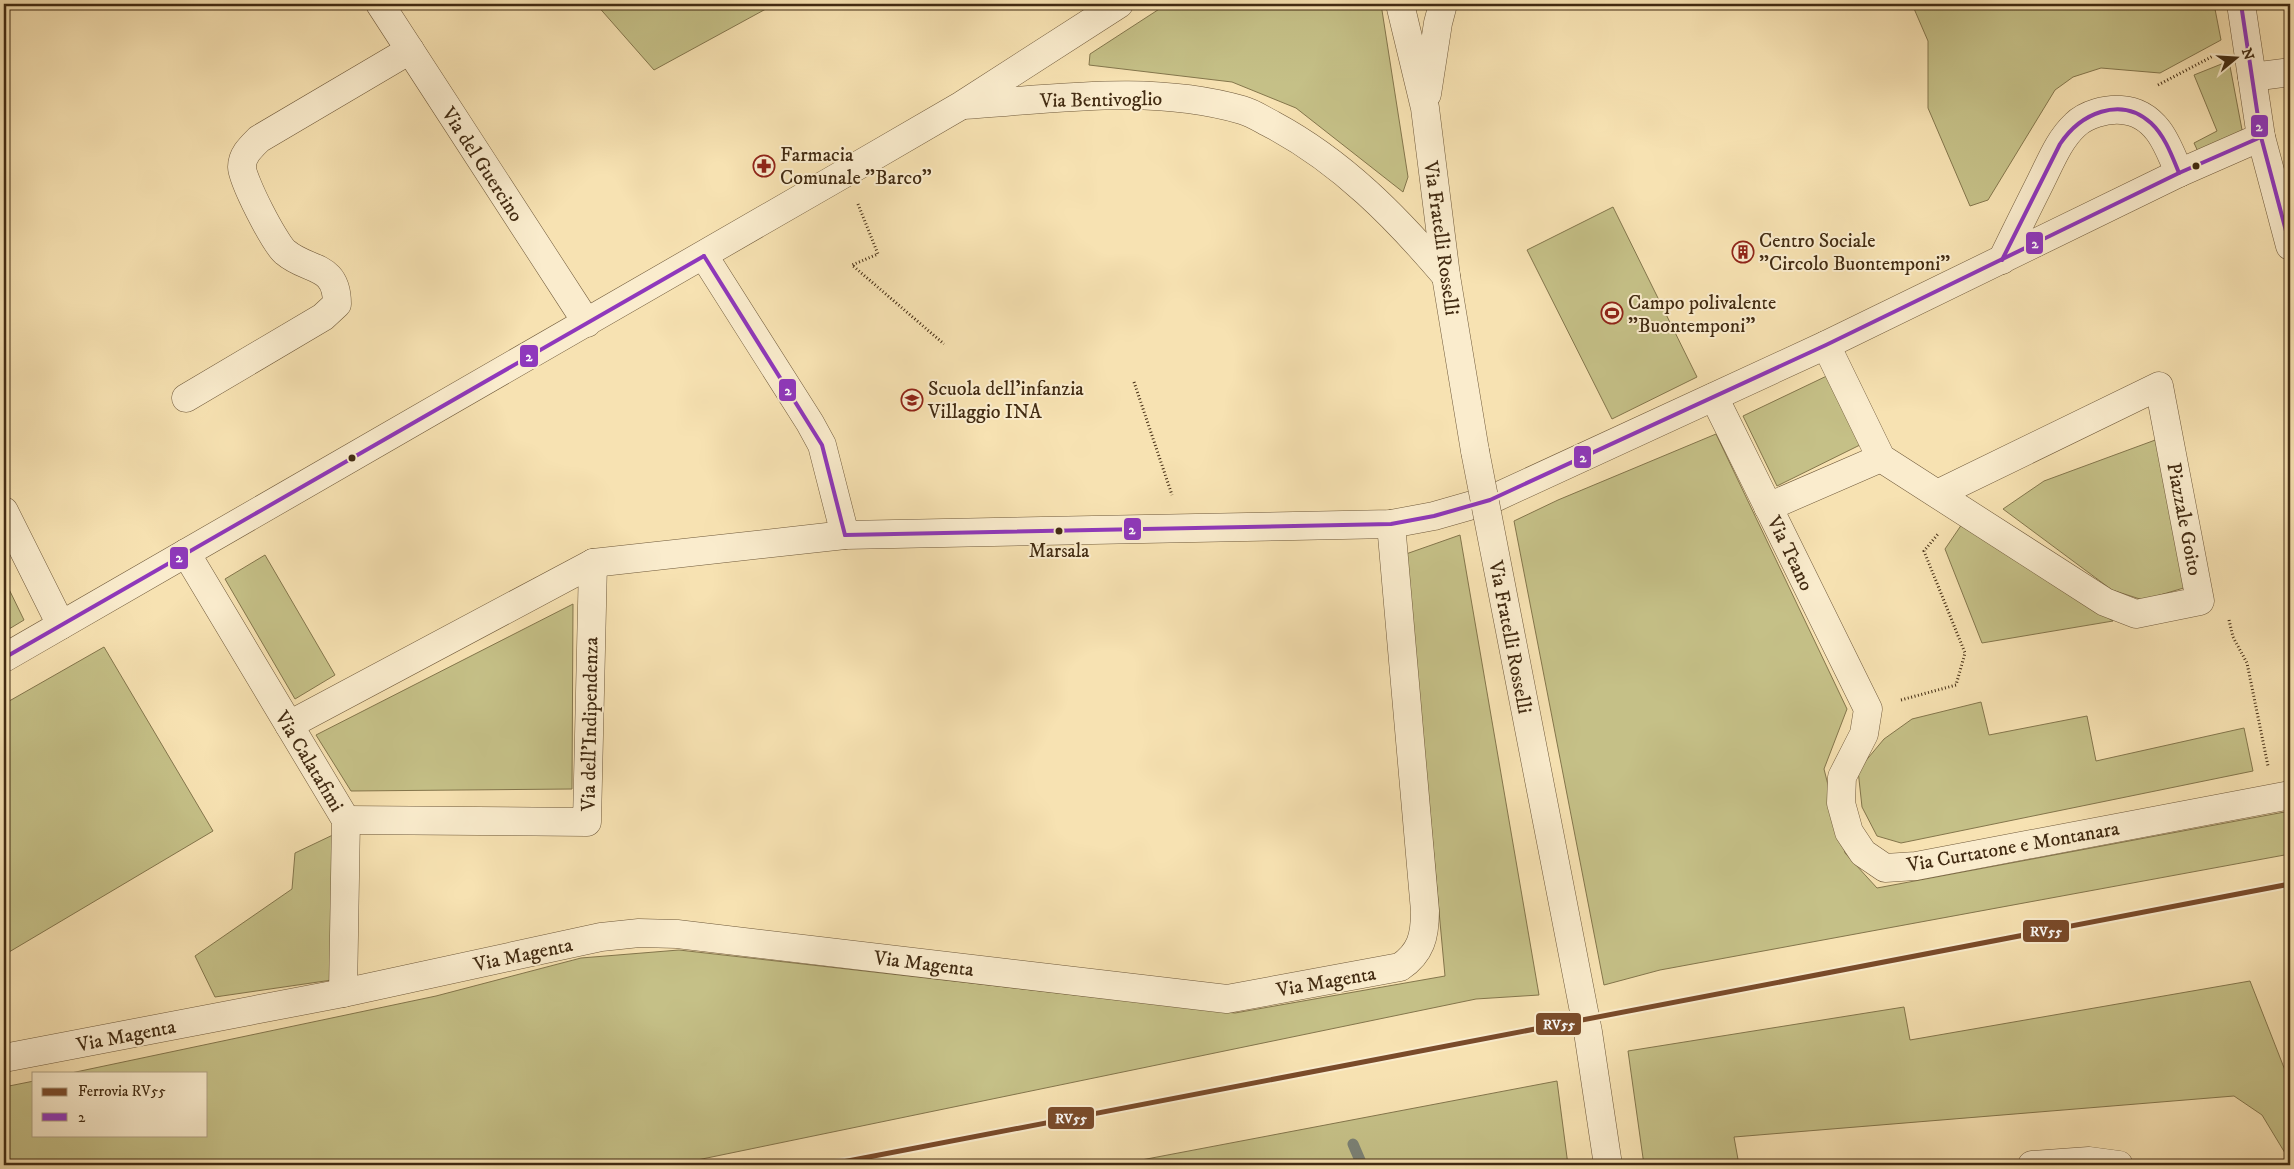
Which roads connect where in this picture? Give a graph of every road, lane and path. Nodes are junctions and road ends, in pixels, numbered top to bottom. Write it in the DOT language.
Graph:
graph roads {
  1 [pos="380,4"];
  2 [pos="1119,4"];
  3 [pos="1400,4"];
  4 [pos="1443,4"];
  5 [pos="2241,4"];
  6 [pos="2246,38"];
  7 [pos="410,50"];
  8 [pos="2290,72"];
  9 [pos="2252,78"];
  10 [pos="962,105"];
  11 [pos="1426,108"];
  12 [pos="2113,109"];
  13 [pos="2261,137"];
  14 [pos="845,173"];
  15 [pos="2179,173"];
  16 [pos="2290,246"];
  17 [pos="704,256"];
  18 [pos="2002,260"];
  19 [pos="1446,276"];
  20 [pos="587,323"];
  21 [pos="944,344"];
  22 [pos="1826,345"];
  23 [pos="1134,382"];
  24 [pos="1714,397"];
  25 [pos="186,398"];
  26 [pos="1881,458"];
  27 [pos="1947,501"];
  28 [pos="1768,506"];
  29 [pos="4,511"];
  30 [pos="1391,524"];
  31 [pos="1184,528"];
  32 [pos="845,535"];
  33 [pos="186,553"];
  34 [pos="593,563"];
  35 [pos="2200,601"];
  36 [pos="61,624"];
  37 [pos="4,658"];
  38 [pos="1868,709"];
  39 [pos="289,725"];
  40 [pos="2282,797"];
  41 [pos="346,820"];
  42 [pos="344,993"];
  43 [pos="7,1052"];
  44 [pos="1608,1165"];
  45 [pos="2032,1165"];
  46 [pos="2119,1165"];
  1 -- 7 [label="street, Via del Guercino"];
  2 -- 10 [label="street, Via Bentivoglio"];
  3 -- 11 [label="street"];
  4 -- 11 [label="street"];
  5 -- 6 [label="street"];
  6 -- 9 [label="street"];
  6 -- 12 [label="path"];
  7 -- 20 [label="street, Via del Guercino"];
  7 -- 25 [label="street"];
  8 -- 9 [label="street"];
  9 -- 13 [label="street"];
  10 -- 14 [label="street, Via Bentivoglio"];
  10 -- 19 [label="street, Via Bentivoglio"];
  11 -- 19 [label="street, Via Fratelli Rosselli"];
  12 -- 15 [label="street"];
  12 -- 18 [label="street"];
  13 -- 15 [label="street"];
  13 -- 16 [label="street"];
  14 -- 17 [label="street, Via Bentivoglio"];
  14 -- 21 [label="path"];
  15 -- 18 [label="street"];
  17 -- 20 [label="street, Via Bentivoglio"];
  17 -- 32 [label="street"];
  18 -- 22 [label="street"];
  19 -- 44 [label="street, Via Fratelli Rosselli, bridge"];
  20 -- 33 [label="street, Via Bentivoglio"];
  22 -- 24 [label="street"];
  22 -- 26 [label="street"];
  23 -- 31 [label="path"];
  24 -- 28 [label="street, Via Teano"];
  24 -- 30 [label="street"];
  26 -- 27 [label="street, Piazzale Goito"];
  26 -- 28 [label="street"];
  27 -- 35 [label="street, Piazzale Goito"];
  27 -- 35 [label="street, Piazzale Goito"];
  27 -- 38 [label="path"];
  28 -- 38 [label="street, Via Teano"];
  29 -- 36 [label="street"];
  30 -- 31 [label="street"];
  30 -- 42 [label="street, Via Magenta"];
  31 -- 32 [label="street"];
  32 -- 34 [label="street"];
  33 -- 36 [label="street, Via Bentivoglio"];
  33 -- 39 [label="street, Via Calatafimi"];
  34 -- 39 [label="street"];
  34 -- 41 [label="street, Via dell'Indipendenza"];
  35 -- 40 [label="path"];
  36 -- 37 [label="street, Via Bentivoglio"];
  38 -- 40 [label="street, Via Curtatone e Montanara"];
  39 -- 41 [label="street, Via Calatafimi"];
  41 -- 42 [label="street, Via Calatafimi"];
  42 -- 43 [label="street, Via Magenta"];
  45 -- 46 [label="street"];
}
